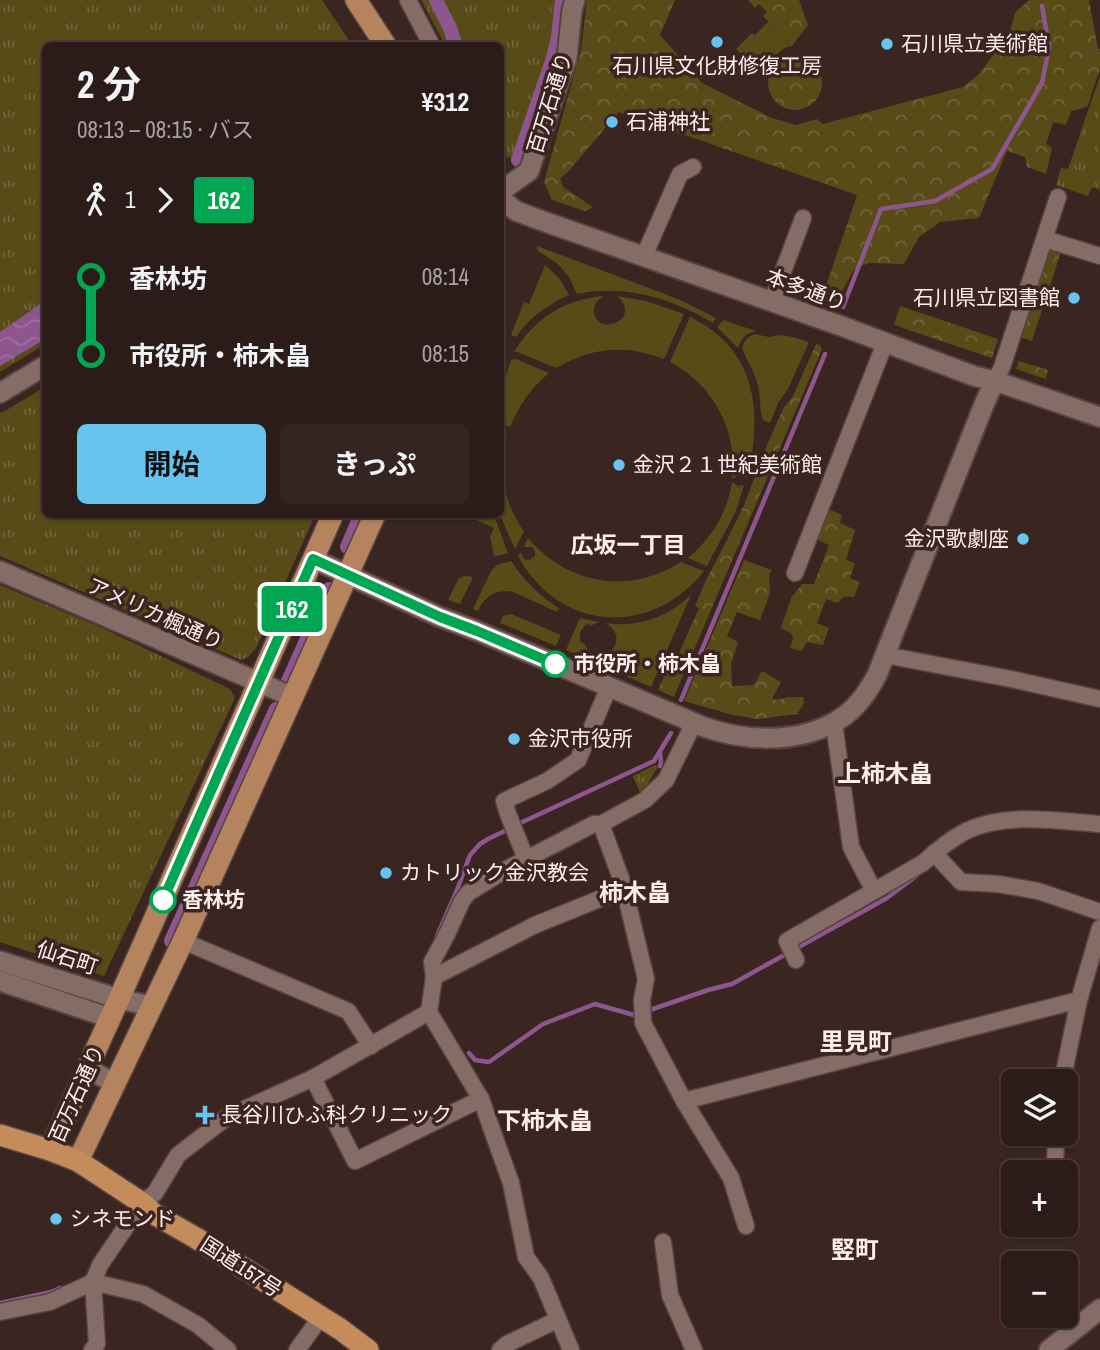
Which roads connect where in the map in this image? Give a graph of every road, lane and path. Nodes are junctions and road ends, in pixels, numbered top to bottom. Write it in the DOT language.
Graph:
graph roads {
  1 [pos="356,0"];
  2 [pos="408,0"];
  3 [pos="575,0"];
  4 [pos="383,42"];
  5 [pos="430,42"];
  6 [pos="693,167"];
  7 [pos="504,189"];
  8 [pos="1058,197"];
  9 [pos="504,201"];
  10 [pos="803,218"];
  11 [pos="1045,239"];
  12 [pos="644,256"];
  13 [pos="1100,256"];
  14 [pos="772,302"];
  15 [pos="885,343"];
  16 [pos="42,367"];
  17 [pos="995,381"];
  18 [pos="0,393"];
  19 [pos="1100,417"];
  20 [pos="331,518"];
  21 [pos="373,518"];
  22 [pos="313,559"];
  23 [pos="0,571"];
  24 [pos="795,573"];
  25 [pos="348,575"];
  26 [pos="885,655"];
  27 [pos="259,683"];
  28 [pos="609,687"];
  29 [pos="293,698"];
  30 [pos="1100,699"];
  31 [pos="694,723"];
  32 [pos="834,723"];
  33 [pos="601,824"];
  34 [pos="1100,824"];
  35 [pos="934,853"];
  36 [pos="526,859"];
  37 [pos="624,889"];
  38 [pos="874,891"];
  39 [pos="1100,912"];
  40 [pos="1100,928"];
  41 [pos="183,941"];
  42 [pos="796,960"];
  43 [pos="0,961"];
  44 [pos="433,977"];
  45 [pos="0,981"];
  46 [pos="1079,1000"];
  47 [pos="151,1006"];
  48 [pos="115,1009"];
  49 [pos="429,1012"];
  50 [pos="371,1046"];
  51 [pos="87,1069"];
  52 [pos="1065,1069"];
  53 [pos="313,1078"];
  54 [pos="115,1083"];
  55 [pos="481,1099"];
  56 [pos="684,1101"];
  57 [pos="0,1135"];
  58 [pos="50,1150"];
  59 [pos="78,1161"];
  60 [pos="142,1203"];
  61 [pos="746,1226"];
  62 [pos="663,1242"];
  63 [pos="93,1282"];
  64 [pos="1100,1308"];
  65 [pos="0,1312"];
  66 [pos="320,1318"];
  67 [pos="558,1321"];
  68 [pos="92,1350"];
  69 [pos="228,1350"];
  70 [pos="297,1350"];
  71 [pos="368,1350"];
  72 [pos="500,1350"];
  73 [pos="571,1350"];
  74 [pos="694,1350"];
  75 [pos="1049,1350"];
  1 -- 4 [label="main road"];
  2 -- 5 [label="street"];
  3 -- 7 [label="street, 百万石通り"];
  6 -- 12 [label="street"];
  8 -- 11 [label="street"];
  9 -- 12 [label="street, 本多通り"];
  10 -- 14 [label="street"];
  11 -- 13 [label="street"];
  11 -- 17 [label="street"];
  12 -- 14 [label="street, 本多通り"];
  14 -- 15 [label="street, 本多通り"];
  15 -- 17 [label="street, 本多通り"];
  15 -- 24 [label="street"];
  16 -- 18 [label="street"];
  17 -- 19 [label="street, 本多通り"];
  17 -- 26 [label="street"];
  20 -- 22 [label="main road, 百万石通り"];
  21 -- 25 [label="main road, 百万石通り"];
  22 -- 25 [label="street"];
  22 -- 27 [label="main road, 百万石通り"];
  23 -- 27 [label="street, アメリカ楓通り"];
  25 -- 28 [label="street"];
  25 -- 29 [label="main road, 百万石通り"];
  26 -- 30 [label="street"];
  26 -- 32 [label="street"];
  27 -- 29 [label="street, アメリカ楓通り"];
  27 -- 48 [label="main road, 百万石通り"];
  28 -- 31 [label="street"];
  28 -- 36 [label="street"];
  29 -- 41 [label="main road, 百万石通り"];
  31 -- 32 [label="street"];
  31 -- 33 [label="street"];
  32 -- 38 [label="street"];
  33 -- 36 [label="street"];
  33 -- 37 [label="street"];
  34 -- 35 [label="street"];
  35 -- 38 [label="street"];
  35 -- 39 [label="street"];
  36 -- 44 [label="street"];
  37 -- 44 [label="street"];
  37 -- 56 [label="street"];
  38 -- 42 [label="street"];
  40 -- 46 [label="street"];
  41 -- 47 [label="main road, 百万石通り"];
  41 -- 50 [label="street"];
  43 -- 48 [label="street, 仙石町"];
  44 -- 49 [label="street"];
  45 -- 48 [label="street, 仙石町"];
  46 -- 52 [label="street"];
  46 -- 56 [label="street"];
  47 -- 48 [label="street"];
  47 -- 54 [label="main road, 百万石通り"];
  48 -- 51 [label="main road, 百万石通り"];
  49 -- 50 [label="street"];
  49 -- 55 [label="street"];
  50 -- 53 [label="street"];
  51 -- 54 [label="street"];
  51 -- 58 [label="main road, 百万石通り"];
  53 -- 55 [label="street"];
  53 -- 60 [label="street"];
  54 -- 59 [label="main road, 百万石通り"];
  55 -- 67 [label="street"];
  56 -- 61 [label="street"];
  57 -- 58 [label="highway"];
  58 -- 59 [label="highway, 百万石通り"];
  59 -- 60 [label="highway, 国道157号"];
  60 -- 63 [label="street"];
  60 -- 66 [label="highway, 国道157号"];
  62 -- 74 [label="street"];
  63 -- 65 [label="street"];
  63 -- 68 [label="street"];
  63 -- 69 [label="street"];
  64 -- 75 [label="street"];
  66 -- 70 [label="street"];
  66 -- 71 [label="highway, 国道157号"];
  67 -- 72 [label="street"];
  67 -- 73 [label="street"];
}
